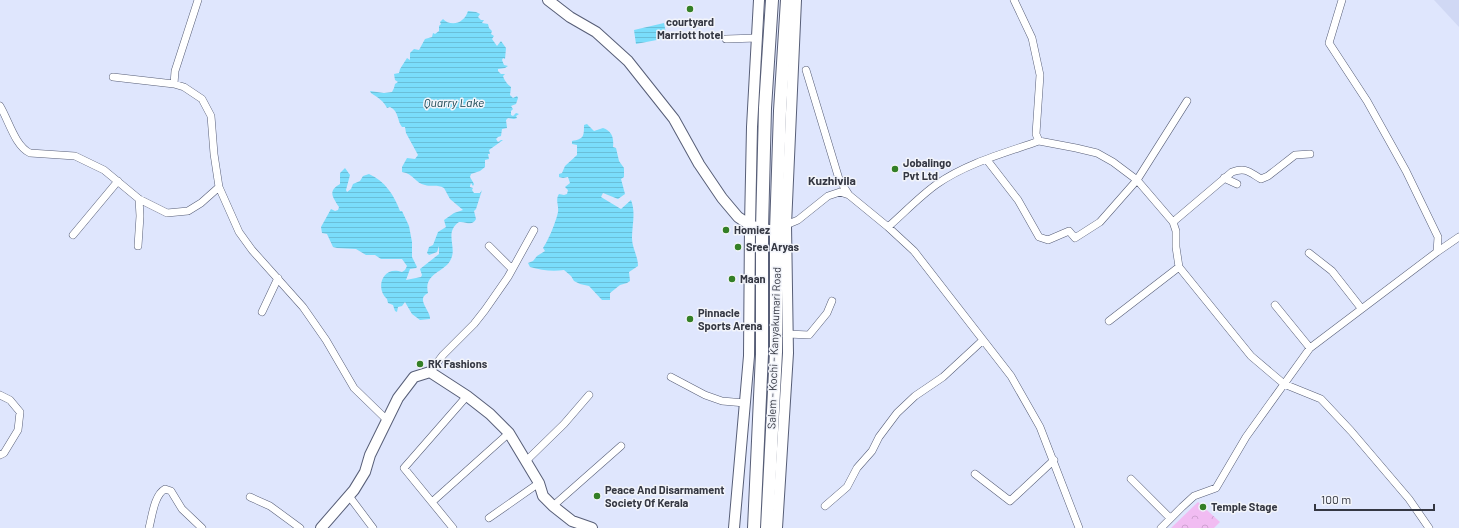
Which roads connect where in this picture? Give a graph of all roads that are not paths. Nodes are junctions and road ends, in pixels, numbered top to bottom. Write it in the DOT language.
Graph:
graph roads {
  1 [pos="198,0"];
  2 [pos="548,0"];
  3 [pos="759,0"];
  4 [pos="772,0"];
  5 [pos="787,0"];
  6 [pos="796,0"];
  7 [pos="1014,0"];
  8 [pos="1342,0"];
  9 [pos="757,38"];
  10 [pos="726,39"];
  11 [pos="806,70"];
  12 [pos="113,77"];
  13 [pos="174,84"];
  14 [pos="1187,101"];
  15 [pos="0,106"];
  16 [pos="1039,142"];
  17 [pos="1310,154"];
  18 [pos="986,160"];
  19 [pos="1224,178"];
  20 [pos="1137,180"];
  21 [pos="118,181"];
  22 [pos="1237,184"];
  23 [pos="219,187"];
  24 [pos="850,195"];
  25 [pos="139,200"];
  26 [pos="1173,222"];
  27 [pos="750,225"];
  28 [pos="888,226"];
  29 [pos="781,228"];
  30 [pos="534,230"];
  31 [pos="762,230"];
  32 [pos="73,235"];
  33 [pos="1459,237"];
  34 [pos="138,246"];
  35 [pos="489,246"];
  36 [pos="1437,252"];
  37 [pos="1309,253"];
  38 [pos="1179,267"];
  39 [pos="512,269"];
  40 [pos="278,278"];
  41 [pos="832,301"];
  42 [pos="1274,305"];
  43 [pos="1361,308"];
  44 [pos="262,312"];
  45 [pos="1109,321"];
  46 [pos="788,334"];
  47 [pos="982,341"];
  48 [pos="1310,348"];
  49 [pos="430,372"];
  50 [pos="671,377"];
  51 [pos="1284,384"];
  52 [pos="0,395"];
  53 [pos="589,395"];
  54 [pos="467,396"];
  55 [pos="744,403"];
  56 [pos="387,420"];
  57 [pos="509,433"];
  58 [pos="621,446"];
  59 [pos="0,454"];
  60 [pos="1054,460"];
  61 [pos="526,461"];
  62 [pos="975,474"];
  63 [pos="1131,479"];
  64 [pos="539,483"];
  65 [pos="348,496"];
  66 [pos="250,497"];
  67 [pos="432,502"];
  68 [pos="553,506"];
  69 [pos="825,506"];
  70 [pos="489,518"];
  71 [pos="1170,518"];
  72 [pos="149,528"];
  73 [pos="202,528"];
  74 [pos="300,528"];
  75 [pos="321,528"];
  76 [pos="373,528"];
  77 [pos="453,528"];
  78 [pos="592,528"];
  79 [pos="734,528"];
  80 [pos="754,528"];
  81 [pos="767,528"];
  82 [pos="777,528"];
  83 [pos="1079,528"];
  84 [pos="1161,528"];
  85 [pos="1429,528"];
  1 -- 13 [label="street"];
  2 -- 27 [label="street"];
  3 -- 9 [label="street"];
  4 -- 31 [label="highway, Salem - Kochi - Kanyakumari Road"];
  5 -- 29 [label="highway, Salem - Kochi - Kanyakumari Road"];
  6 -- 29 [label="street"];
  7 -- 16 [label="street"];
  8 -- 36 [label="street"];
  9 -- 10 [label="street"];
  9 -- 27 [label="street"];
  11 -- 24 [label="street"];
  12 -- 13 [label="street"];
  13 -- 23 [label="street"];
  14 -- 20 [label="street"];
  15 -- 21 [label="street"];
  16 -- 18 [label="street"];
  16 -- 20 [label="street"];
  17 -- 19 [label="street"];
  18 -- 20 [label="street"];
  18 -- 28 [label="street"];
  19 -- 22 [label="street"];
  19 -- 26 [label="street"];
  20 -- 26 [label="street"];
  21 -- 25 [label="street"];
  21 -- 32 [label="street"];
  23 -- 25 [label="street"];
  23 -- 40 [label="street"];
  24 -- 28 [label="street"];
  24 -- 29 [label="street"];
  25 -- 34 [label="street"];
  26 -- 38 [label="street"];
  27 -- 31 [label="street"];
  27 -- 55 [label="street"];
  28 -- 47 [label="street"];
  29 -- 31 [label="street"];
  29 -- 46 [label="street"];
  29 -- 81 [label="highway, Salem - Kochi - Kanyakumari Road"];
  30 -- 39 [label="street"];
  31 -- 80 [label="highway, Salem - Kochi - Kanyakumari Road"];
  33 -- 36 [label="street"];
  35 -- 39 [label="street"];
  36 -- 43 [label="street"];
  37 -- 43 [label="street"];
  38 -- 45 [label="street"];
  38 -- 51 [label="street"];
  39 -- 49 [label="street"];
  40 -- 44 [label="street"];
  40 -- 56 [label="street"];
  41 -- 46 [label="street"];
  42 -- 48 [label="street"];
  43 -- 48 [label="street"];
  46 -- 82 [label="street"];
  47 -- 60 [label="street"];
  47 -- 69 [label="street"];
  48 -- 51 [label="street"];
  49 -- 54 [label="street"];
  49 -- 56 [label="street"];
  50 -- 55 [label="street"];
  51 -- 71 [label="street"];
  51 -- 85 [label="street"];
  52 -- 59 [label="street"];
  53 -- 61 [label="street"];
  54 -- 57 [label="street"];
  54 -- 67 [label="street"];
  55 -- 79 [label="street"];
  56 -- 65 [label="street"];
  57 -- 61 [label="street"];
  57 -- 67 [label="street"];
  58 -- 68 [label="street"];
  60 -- 62 [label="street"];
  60 -- 83 [label="street"];
  61 -- 64 [label="street"];
  63 -- 71 [label="street"];
  64 -- 68 [label="street"];
  64 -- 70 [label="street"];
  65 -- 75 [label="street"];
  65 -- 76 [label="street"];
  66 -- 74 [label="street"];
  67 -- 77 [label="street"];
  68 -- 78 [label="street"];
  71 -- 84 [label="street"];
  72 -- 73 [label="street"];
}
